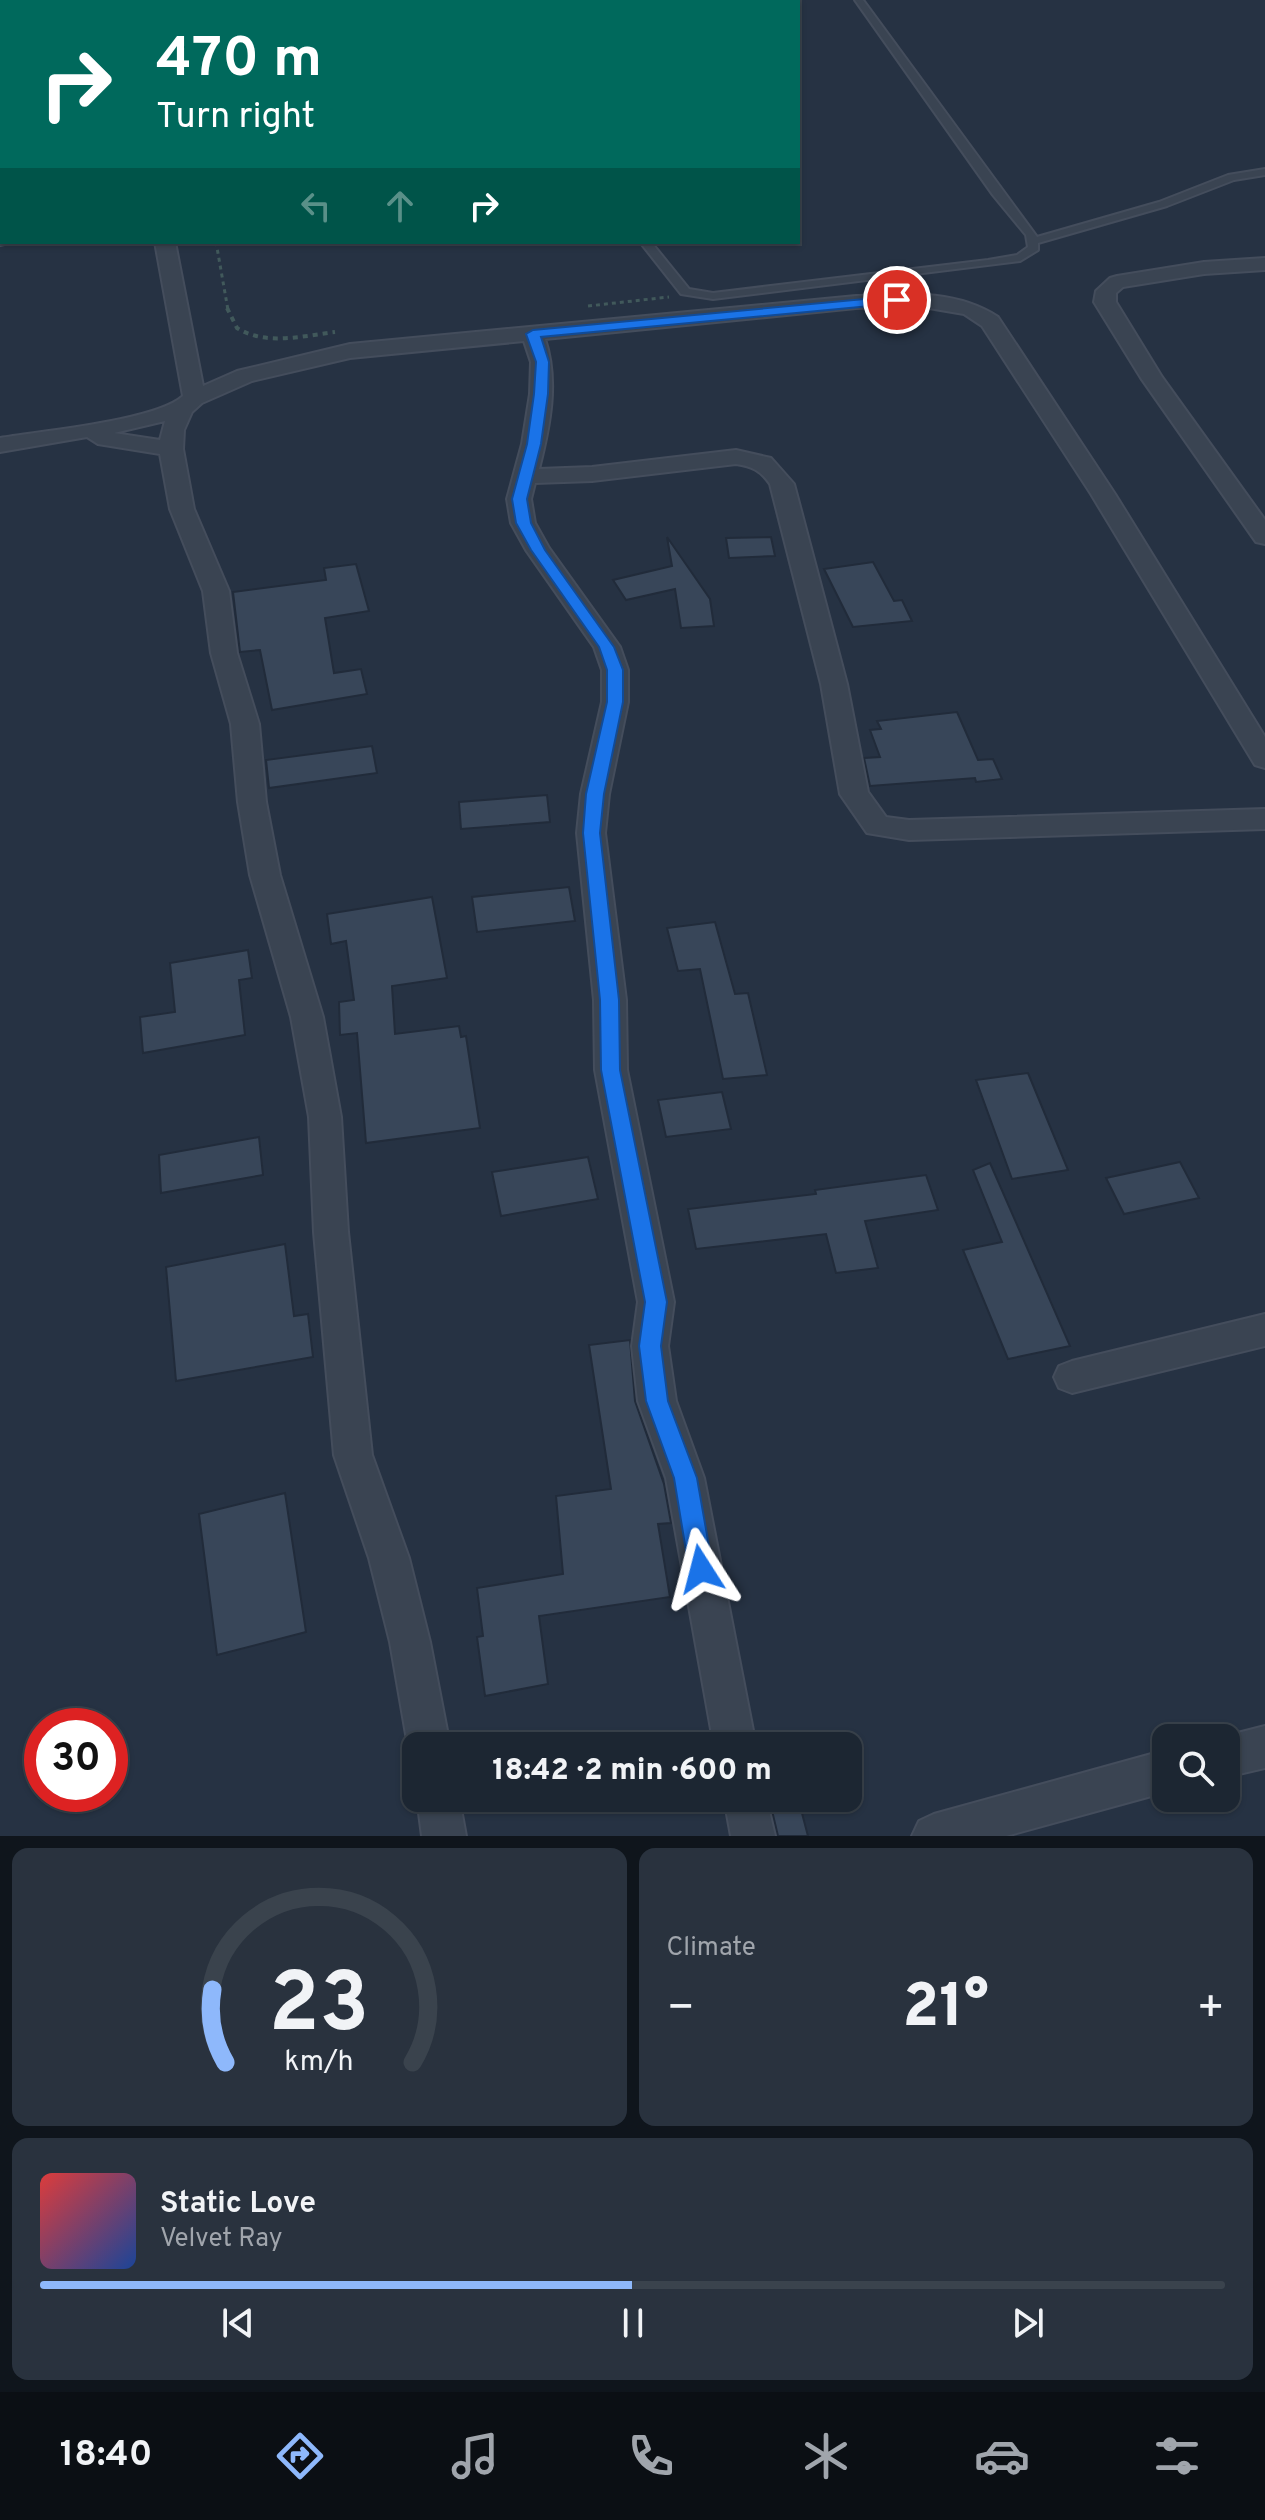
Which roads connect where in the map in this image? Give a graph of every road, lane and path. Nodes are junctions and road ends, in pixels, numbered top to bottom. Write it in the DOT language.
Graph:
graph roads {
  1 [pos="859,0"];
  2 [pos="1265,172"];
  3 [pos="1034,241"];
  4 [pos="165,244"];
  5 [pos="216,244"];
  6 [pos="647,244"];
  7 [pos="1265,264"];
  8 [pos="694,295"];
  9 [pos="583,306"];
  10 [pos="345,331"];
  11 [pos="533,334"];
  12 [pos="188,404"];
  13 [pos="81,434"];
  14 [pos="0,445"];
  15 [pos="171,449"];
  16 [pos="527,476"];
  17 [pos="1265,537"];
  18 [pos="1265,759"];
  19 [pos="1265,819"];
  20 [pos="1265,1330"];
  21 [pos="1072,1377"];
  22 [pos="426,1732"];
  23 [pos="732,1732"];
  24 [pos="1265,1747"];
  25 [pos="1240,1753"];
  26 [pos="1152,1775"];
  27 [pos="440,1812"];
  28 [pos="748,1812"];
  29 [pos="444,1836"];
  30 [pos="753,1836"];
  31 [pos="934,1836"];
  1 -- 3 [label="lane"];
  2 -- 3 [label="lane"];
  3 -- 8 [label="lane"];
  4 -- 12 [label="street"];
  5 -- 10 [label="path"];
  6 -- 8 [label="lane"];
  7 -- 17 [label="street"];
  8 -- 9 [label="path"];
  11 -- 12 [label="street"];
  11 -- 16 [label="street"];
  11 -- 18 [label="street"];
  12 -- 13 [label="street"];
  12 -- 15 [label="street"];
  13 -- 14 [label="street"];
  13 -- 15 [label="street"];
  15 -- 22 [label="street"];
  16 -- 19 [label="street"];
  16 -- 23 [label="street"];
  20 -- 21 [label="street"];
  24 -- 25 [label="street"];
  26 -- 31 [label="street"];
  27 -- 29 [label="street"];
  28 -- 30 [label="street"];
}
